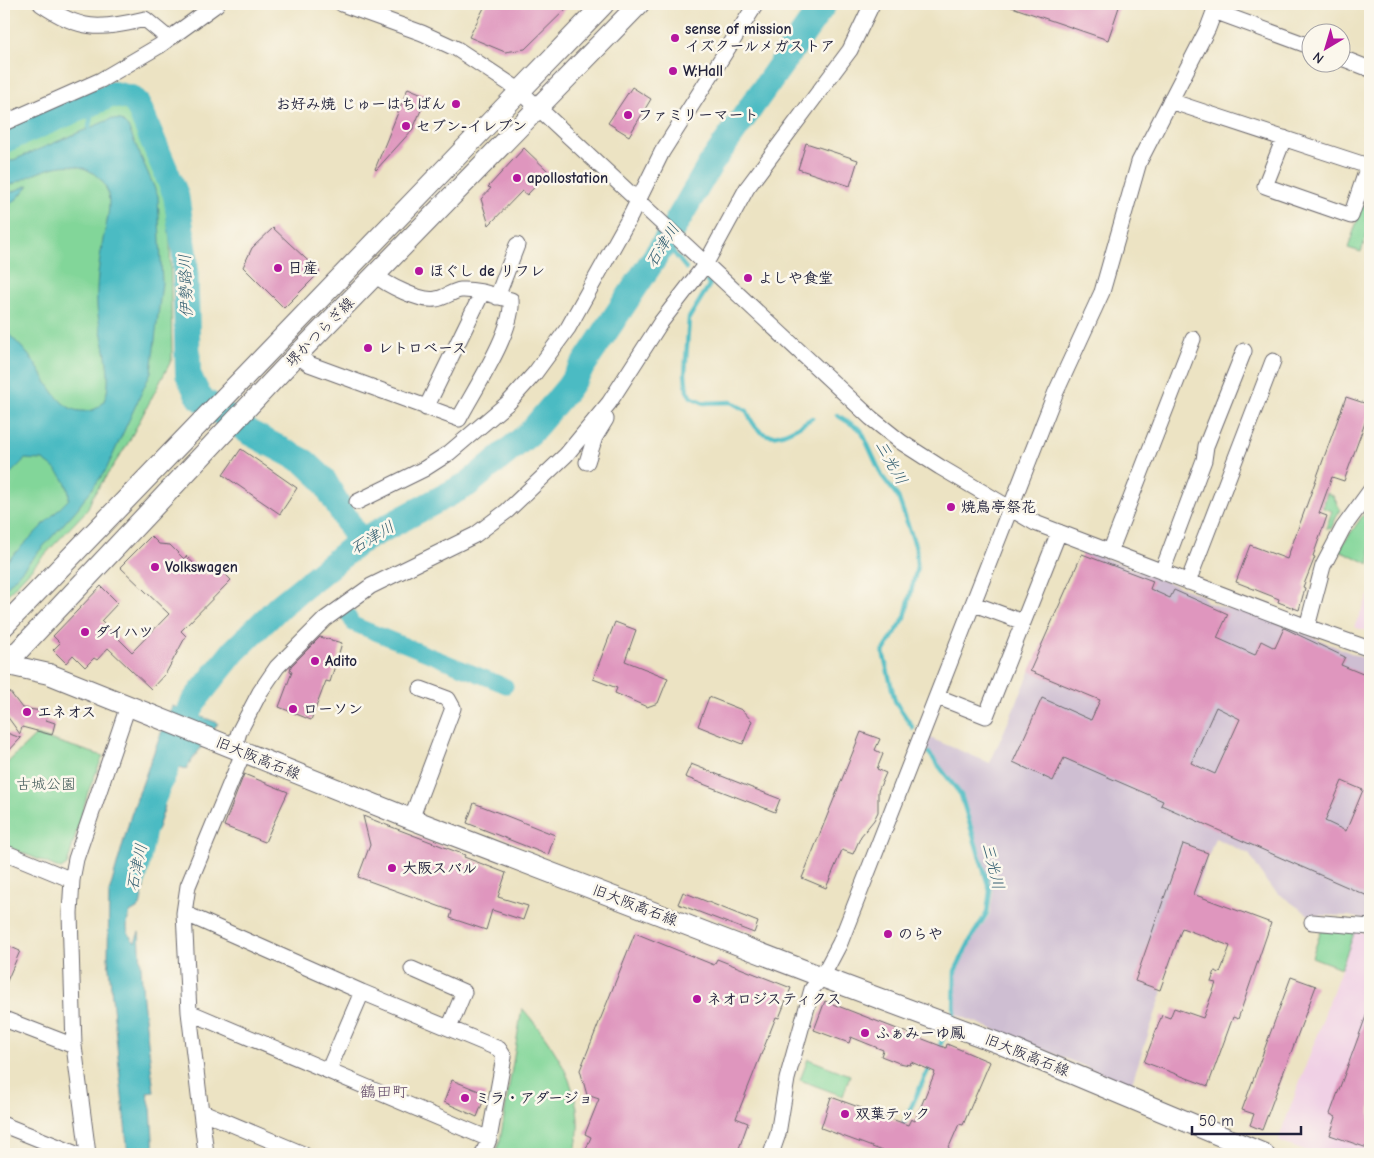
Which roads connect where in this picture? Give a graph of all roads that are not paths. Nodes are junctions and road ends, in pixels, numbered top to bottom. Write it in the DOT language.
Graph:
graph roads {
  1 [pos="41,4"];
  2 [pos="217,4"];
  3 [pos="342,4"];
  4 [pos="604,4"];
  5 [pos="639,4"];
  6 [pos="756,4"];
  7 [pos="872,4"];
  8 [pos="1215,7"];
  9 [pos="169,38"];
  10 [pos="1302,43"];
  11 [pos="1352,62"];
  12 [pos="1370,69"];
  13 [pos="519,90"];
  14 [pos="1170,102"];
  15 [pos="538,108"];
  16 [pos="4,123"];
  17 [pos="1284,138"];
  18 [pos="641,205"];
  19 [pos="517,244"];
  20 [pos="702,263"];
  21 [pos="375,275"];
  22 [pos="482,293"];
  23 [pos="497,297"];
  24 [pos="1193,339"];
  25 [pos="1244,352"];
  26 [pos="297,355"];
  27 [pos="1273,361"];
  28 [pos="609,403"];
  29 [pos="426,408"];
  30 [pos="588,462"];
  31 [pos="1370,491"];
  32 [pos="357,502"];
  33 [pos="1010,509"];
  34 [pos="1058,532"];
  35 [pos="1110,552"];
  36 [pos="1162,572"];
  37 [pos="1188,582"];
  38 [pos="974,604"];
  39 [pos="1023,622"];
  40 [pos="4,626"];
  41 [pos="1307,627"];
  42 [pos="1370,649"];
  43 [pos="4,664"];
  44 [pos="421,689"];
  45 [pos="938,697"];
  46 [pos="128,706"];
  47 [pos="232,748"];
  48 [pos="411,819"];
  49 [pos="4,852"];
  50 [pos="72,880"];
  51 [pos="184,913"];
  52 [pos="1312,922"];
  53 [pos="1370,927"];
  54 [pos="412,968"];
  55 [pos="822,978"];
  56 [pos="362,992"];
  57 [pos="189,1012"];
  58 [pos="4,1019"];
  59 [pos="449,1028"];
  60 [pos="74,1046"];
  61 [pos="329,1069"];
  62 [pos="203,1112"];
  63 [pos="4,1125"];
  64 [pos="489,1139"];
  65 [pos="76,1154"];
  66 [pos="88,1154"];
  67 [pos="206,1154"];
  68 [pos="303,1154"];
  69 [pos="483,1154"];
  70 [pos="771,1154"];
  71 [pos="1264,1154"];
  1 -- 9 [label="street"];
  2 -- 9 [label="street"];
  3 -- 13 [label="street"];
  4 -- 13 [label="main road, 堺かつらぎ線"];
  5 -- 15 [label="main road, 堺かつらぎ線"];
  6 -- 18 [label="street"];
  7 -- 20 [label="street"];
  8 -- 10 [label="street"];
  8 -- 14 [label="street"];
  9 -- 16 [label="street"];
  11 -- 12 [label="street"];
  13 -- 15 [label="street"];
  13 -- 40 [label="main road, 堺かつらぎ線"];
  14 -- 17 [label="street"];
  14 -- 33 [label="street"];
  15 -- 18 [label="street"];
  15 -- 21 [label="main road, 堺かつらぎ線"];
  17 -- 17 [label="street"];
  18 -- 20 [label="street"];
  18 -- 32 [label="street"];
  19 -- 23 [label="street"];
  20 -- 28 [label="street"];
  20 -- 33 [label="street"];
  21 -- 22 [label="street"];
  21 -- 26 [label="main road, 堺かつらぎ線"];
  22 -- 23 [label="street"];
  22 -- 29 [label="street"];
  23 -- 29 [label="street"];
  24 -- 35 [label="street"];
  25 -- 36 [label="street"];
  26 -- 29 [label="street"];
  26 -- 43 [label="main road, 堺かつらぎ線"];
  27 -- 37 [label="street"];
  28 -- 30 [label="street"];
  28 -- 47 [label="street"];
  31 -- 41 [label="street"];
  33 -- 34 [label="street"];
  33 -- 38 [label="street"];
  34 -- 35 [label="street"];
  34 -- 39 [label="street"];
  35 -- 36 [label="street"];
  36 -- 37 [label="street"];
  37 -- 41 [label="street"];
  38 -- 39 [label="street"];
  38 -- 45 [label="street"];
  39 -- 45 [label="street"];
  41 -- 42 [label="street"];
  43 -- 46 [label="main road, 旧大阪高石線"];
  44 -- 48 [label="street"];
  45 -- 55 [label="street"];
  46 -- 47 [label="main road, 旧大阪高石線"];
  46 -- 50 [label="street"];
  47 -- 48 [label="main road, 旧大阪高石線"];
  47 -- 51 [label="street"];
  48 -- 55 [label="main road, 旧大阪高石線"];
  49 -- 50 [label="street"];
  50 -- 60 [label="street"];
  51 -- 56 [label="street"];
  51 -- 57 [label="street"];
  52 -- 53 [label="street"];
  54 -- 59 [label="street"];
  55 -- 70 [label="street"];
  55 -- 71 [label="main road, 旧大阪高石線"];
  56 -- 59 [label="street"];
  56 -- 61 [label="street"];
  57 -- 61 [label="street"];
  57 -- 62 [label="street"];
  58 -- 60 [label="street"];
  59 -- 64 [label="street"];
  60 -- 66 [label="street"];
  61 -- 64 [label="street"];
  62 -- 67 [label="street"];
  62 -- 68 [label="street"];
  63 -- 65 [label="street"];
  64 -- 69 [label="street"];
}
